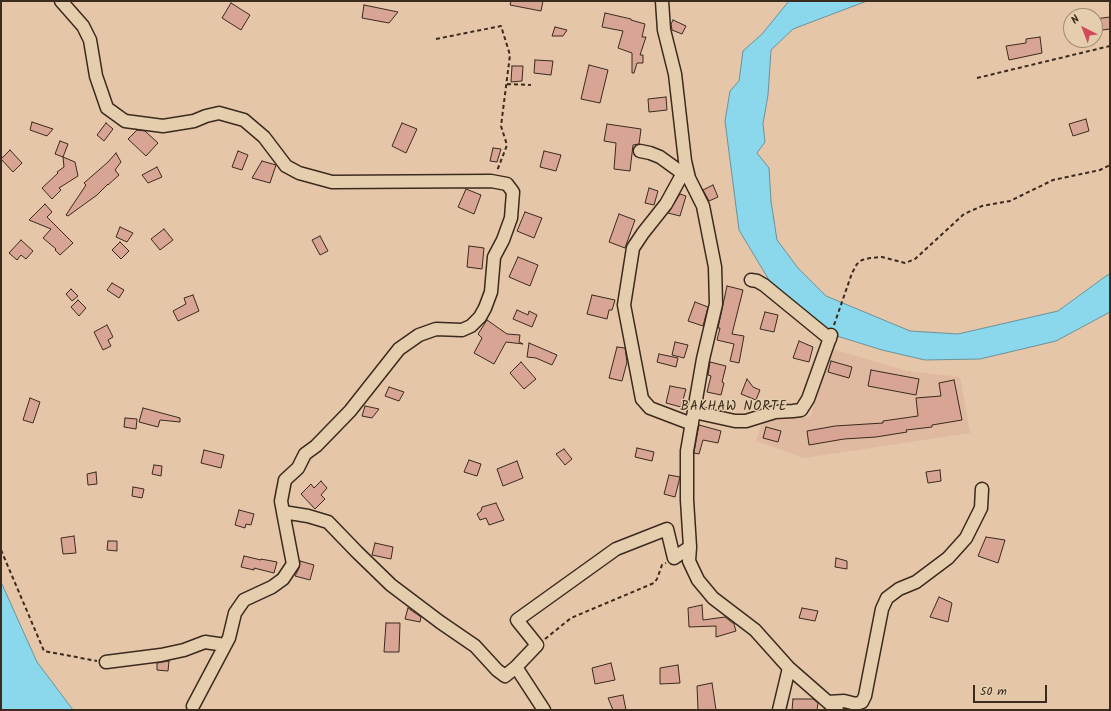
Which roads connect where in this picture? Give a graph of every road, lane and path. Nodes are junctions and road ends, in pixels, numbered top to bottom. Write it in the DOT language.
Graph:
graph roads {
  1 [pos="61,1"];
  2 [pos="662,1"];
  3 [pos="436,40"];
  4 [pos="1110,46"];
  5 [pos="977,78"];
  6 [pos="507,84"];
  7 [pos="531,85"];
  8 [pos="640,151"];
  9 [pos="1110,165"];
  10 [pos="686,176"];
  11 [pos="491,180"];
  12 [pos="751,280"];
  13 [pos="831,334"];
  14 [pos="693,418"];
  15 [pos="982,488"];
  16 [pos="283,512"];
  17 [pos="690,547"];
  18 [pos="1,550"];
  19 [pos="674,558"];
  20 [pos="537,645"];
  21 [pos="225,646"];
  22 [pos="106,662"];
  23 [pos="516,667"];
  24 [pos="789,668"];
  25 [pos="193,706"];
  26 [pos="832,706"];
  27 [pos="544,710"];
  28 [pos="779,710"];
  1 -- 11 [label="street"];
  2 -- 10 [label="street"];
  3 -- 6 [label="path"];
  4 -- 5 [label="path"];
  6 -- 7 [label="path"];
  6 -- 11 [label="path"];
  8 -- 10 [label="street"];
  9 -- 13 [label="path"];
  10 -- 14 [label="street"];
  10 -- 14 [label="street"];
  11 -- 16 [label="street"];
  12 -- 13 [label="street"];
  13 -- 14 [label="street"];
  14 -- 17 [label="street"];
  15 -- 26 [label="street"];
  16 -- 21 [label="street"];
  16 -- 23 [label="street"];
  17 -- 19 [label="street"];
  17 -- 24 [label="street"];
  18 -- 22 [label="path"];
  19 -- 20 [label="path"];
  19 -- 20 [label="street"];
  20 -- 23 [label="street"];
  21 -- 22 [label="street"];
  21 -- 25 [label="street"];
  23 -- 27 [label="street"];
  24 -- 26 [label="street"];
  24 -- 28 [label="street"];
}
